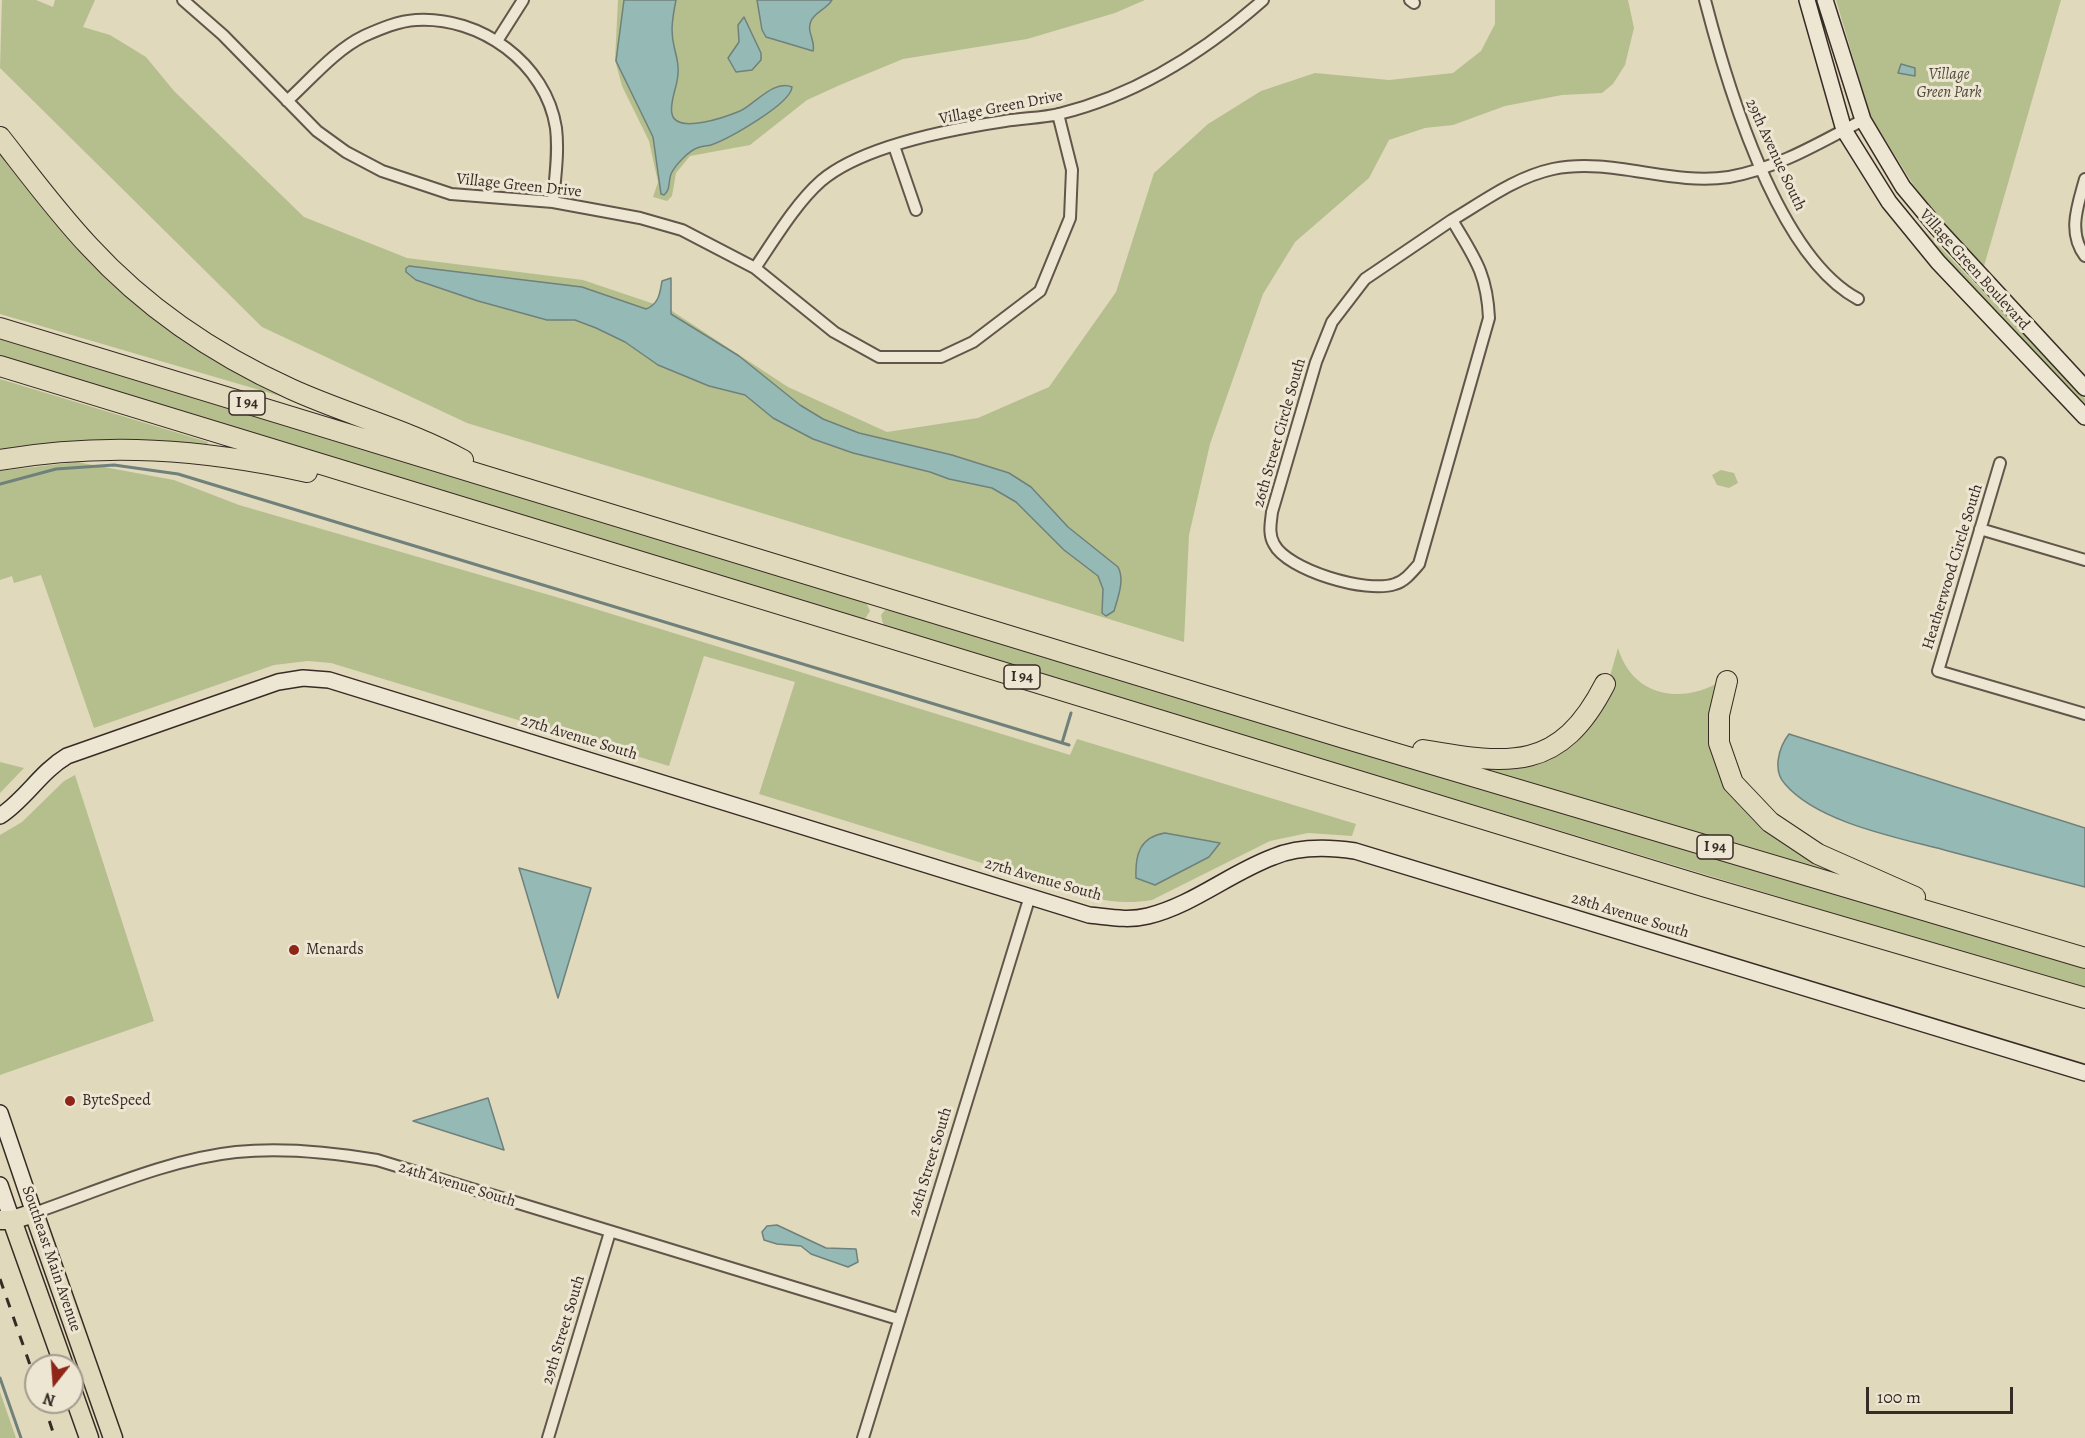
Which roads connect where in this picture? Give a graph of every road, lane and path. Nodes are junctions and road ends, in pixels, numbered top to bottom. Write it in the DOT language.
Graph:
graph roads {
  1 [pos="183,0"];
  2 [pos="523,0"];
  3 [pos="1263,0"];
  4 [pos="1705,0"];
  5 [pos="1807,0"];
  6 [pos="1825,0"];
  7 [pos="497,41"];
  8 [pos="287,101"];
  9 [pos="1058,114"];
  10 [pos="1863,120"];
  11 [pos="1844,130"];
  12 [pos="0,137"];
  13 [pos="894,146"];
  14 [pos="1762,169"];
  15 [pos="2085,179"];
  16 [pos="553,202"];
  17 [pos="916,210"];
  18 [pos="1452,220"];
  19 [pos="2085,256"];
  20 [pos="755,268"];
  21 [pos="1858,299"];
  22 [pos="0,328"];
  23 [pos="0,366"];
  24 [pos="2085,388"];
  25 [pos="2085,417"];
  26 [pos="0,460"];
  27 [pos="2000,463"];
  28 [pos="494,478"];
  29 [pos="448,503"];
  30 [pos="1980,529"];
  31 [pos="2085,560"];
  32 [pos="1727,681"];
  33 [pos="1605,684"];
  34 [pos="2085,714"];
  35 [pos="1344,738"];
  36 [pos="0,816"];
  37 [pos="1030,896"];
  38 [pos="1169,910"];
  39 [pos="1994,932"];
  40 [pos="2085,958"];
  41 [pos="2085,998"];
  42 [pos="2085,1073"];
  43 [pos="0,1113"];
  44 [pos="0,1185"];
  45 [pos="34,1213"];
  46 [pos="4,1223"];
  47 [pos="610,1232"];
  48 [pos="898,1319"];
  49 [pos="59,1354"];
  50 [pos="80,1414"];
  51 [pos="89,1438"];
  52 [pos="113,1438"];
  53 [pos="548,1438"];
  54 [pos="863,1438"];
  1 -- 8 [label="street, Village Green Drive"];
  2 -- 7 [label="street"];
  3 -- 9 [label="street, Village Green Drive"];
  4 -- 14 [label="street, 29th Avenue South"];
  5 -- 11 [label="street, Village Green Boulevard"];
  6 -- 10 [label="street, Village Green Boulevard"];
  7 -- 8 [label="street"];
  7 -- 16 [label="street"];
  8 -- 16 [label="street, Village Green Drive"];
  9 -- 13 [label="street, Village Green Drive"];
  9 -- 20 [label="street"];
  10 -- 11 [label="street, 26th Street Circle South"];
  10 -- 24 [label="street, Village Green Boulevard"];
  11 -- 14 [label="street, 26th Street Circle South"];
  11 -- 25 [label="street, Village Green Boulevard"];
  12 -- 28 [label="highway"];
  13 -- 17 [label="street"];
  13 -- 20 [label="street, Village Green Drive"];
  14 -- 18 [label="street, 26th Street Circle South"];
  14 -- 21 [label="street, 29th Avenue South"];
  15 -- 19 [label="street"];
  16 -- 20 [label="street, Village Green Drive"];
  18 -- 18 [label="street, 26th Street Circle South"];
  22 -- 28 [label="highway, I 94"];
  23 -- 29 [label="highway, I 94"];
  26 -- 29 [label="highway"];
  27 -- 30 [label="street, Heatherwood Circle South"];
  28 -- 35 [label="highway, I 94"];
  29 -- 41 [label="highway, I 94"];
  30 -- 31 [label="street"];
  30 -- 34 [label="street, Heatherwood Circle South"];
  32 -- 39 [label="highway"];
  33 -- 35 [label="highway"];
  35 -- 39 [label="highway, I 94"];
  36 -- 37 [label="street, 27th Avenue South"];
  37 -- 38 [label="street, 27th Avenue South"];
  37 -- 48 [label="street, 26th Street South"];
  38 -- 42 [label="street, 28th Avenue South"];
  39 -- 40 [label="highway, I 94"];
  43 -- 45 [label="street, Southeast Main Avenue"];
  44 -- 46 [label="street"];
  45 -- 46 [label="main road, 24th Avenue South"];
  45 -- 47 [label="street, 24th Avenue South"];
  45 -- 52 [label="main road, Southeast Main Avenue"];
  46 -- 49 [label="main road"];
  47 -- 48 [label="street, 24th Avenue South"];
  47 -- 53 [label="street, 29th Street South"];
  48 -- 54 [label="street, 26th Street South"];
  50 -- 51 [label="main road"];
}
